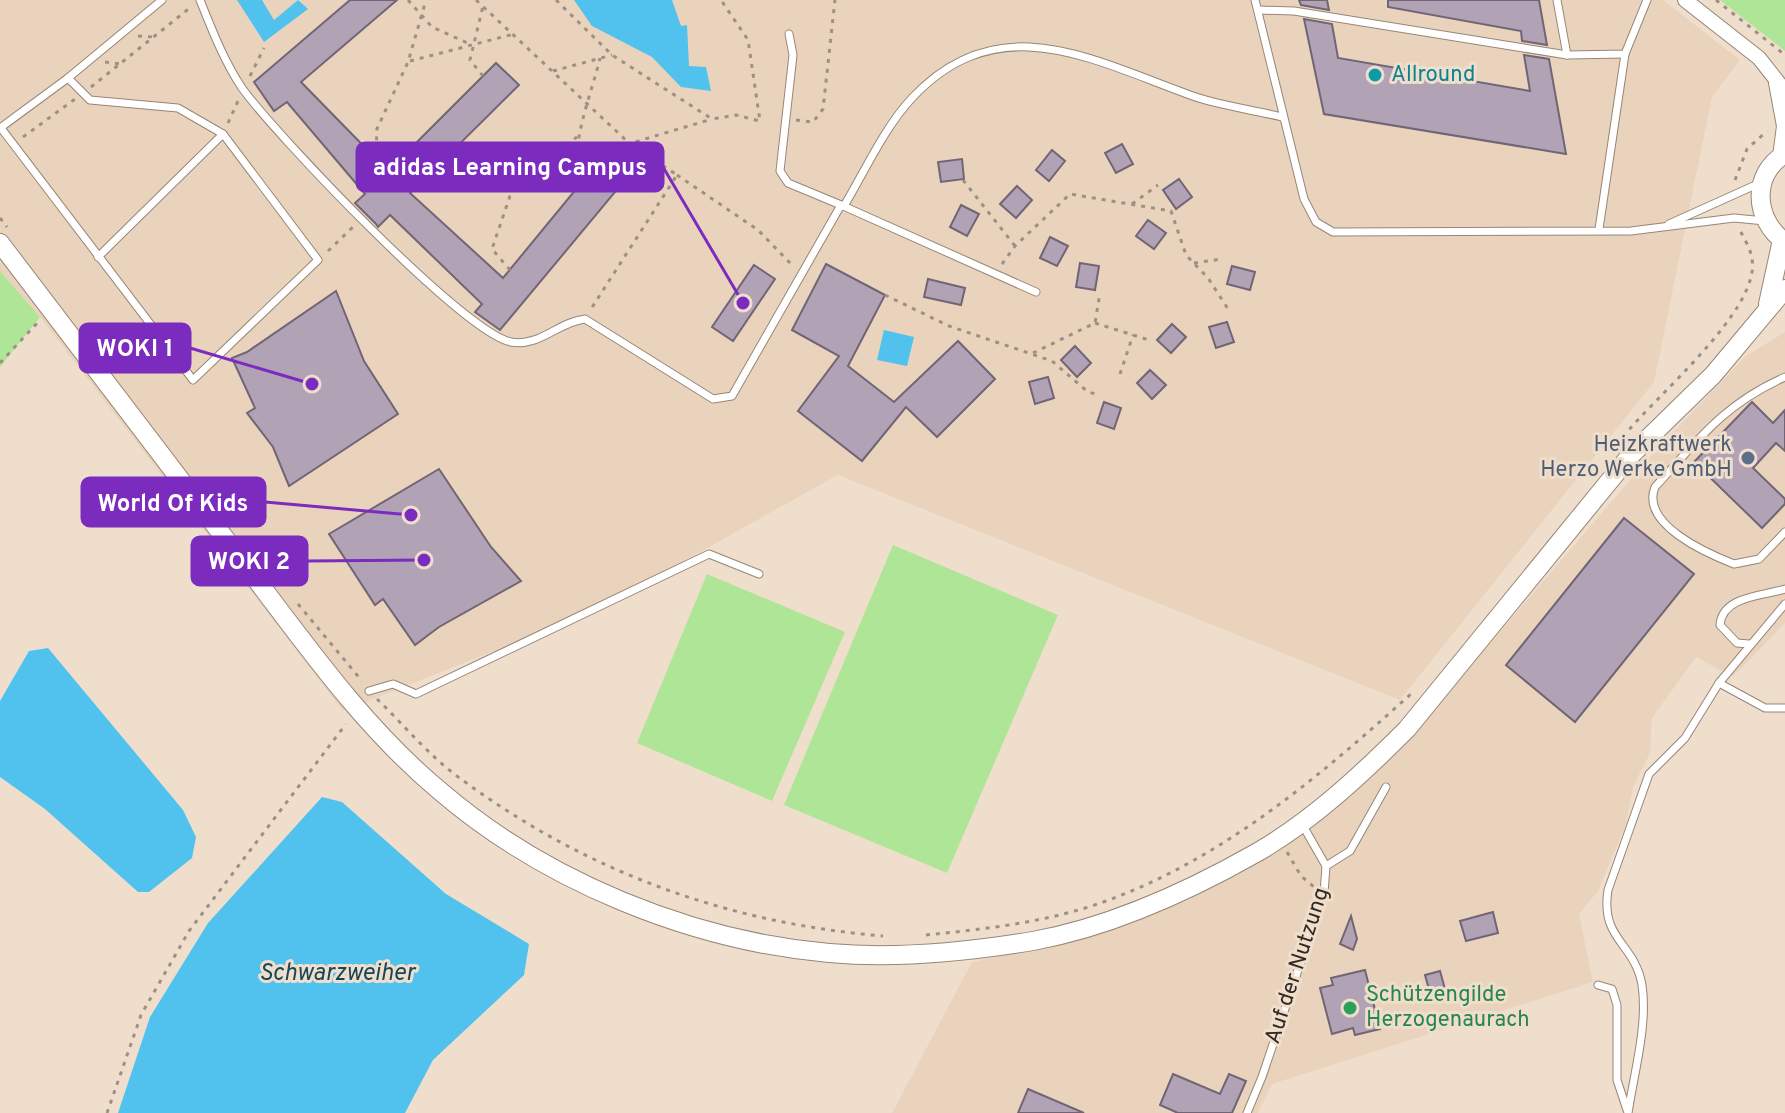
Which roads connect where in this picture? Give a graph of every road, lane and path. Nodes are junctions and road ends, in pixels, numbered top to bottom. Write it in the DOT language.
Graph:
graph roads {
  1 [pos="162,0"];
  2 [pos="199,0"];
  3 [pos="408,0"];
  4 [pos="426,0"];
  5 [pos="476,0"];
  6 [pos="556,0"];
  7 [pos="721,0"];
  8 [pos="835,0"];
  9 [pos="1255,0"];
  10 [pos="1557,0"];
  11 [pos="1647,0"];
  12 [pos="1685,0"];
  13 [pos="1716,0"];
  14 [pos="483,6"];
  15 [pos="1258,10"];
  16 [pos="420,14"];
  17 [pos="514,34"];
  18 [pos="789,34"];
  19 [pos="472,45"];
  20 [pos="1625,54"];
  21 [pos="612,55"];
  22 [pos="1567,55"];
  23 [pos="1785,55"];
  24 [pos="600,58"];
  25 [pos="408,62"];
  26 [pos="553,71"];
  27 [pos="483,76"];
  28 [pos="68,78"];
  29 [pos="1775,78"];
  30 [pos="1785,91"];
  31 [pos="83,93"];
  32 [pos="589,106"];
  33 [pos="1282,117"];
  34 [pos="712,119"];
  35 [pos="785,119"];
  36 [pos="760,121"];
  37 [pos="0,128"];
  38 [pos="223,134"];
  39 [pos="577,137"];
  40 [pos="629,143"];
  41 [pos="13,145"];
  42 [pos="1782,155"];
  43 [pos="394,164"];
  44 [pos="582,167"];
  45 [pos="590,173"];
  46 [pos="677,175"];
  47 [pos="963,180"];
  48 [pos="1762,182"];
  49 [pos="1158,185"];
  50 [pos="1132,204"];
  51 [pos="843,206"];
  52 [pos="0,218"];
  53 [pos="360,219"];
  54 [pos="1765,221"];
  55 [pos="1663,227"];
  56 [pos="1599,229"];
  57 [pos="5,236"];
  58 [pos="1784,241"];
  59 [pos="1015,246"];
  60 [pos="98,257"];
  61 [pos="1222,259"];
  62 [pos="318,260"];
  63 [pos="1753,260"];
  64 [pos="1194,263"];
  65 [pos="510,270"];
  66 [pos="802,274"];
  67 [pos="996,274"];
  68 [pos="1785,289"];
  69 [pos="1036,292"];
  70 [pos="1100,293"];
  71 [pos="885,295"];
  72 [pos="52,311"];
  73 [pos="1766,311"];
  74 [pos="1230,312"];
  75 [pos="585,319"];
  76 [pos="1095,323"];
  77 [pos="1133,335"];
  78 [pos="1149,340"];
  79 [pos="1033,353"];
  80 [pos="0,363"];
  81 [pos="1120,374"];
  82 [pos="1785,377"];
  83 [pos="1096,394"];
  84 [pos="1616,445"];
  85 [pos="1785,532"];
  86 [pos="759,574"];
  87 [pos="1785,589"];
  88 [pos="299,604"];
  89 [pos="1785,604"];
  90 [pos="1749,644"];
  91 [pos="1719,683"];
  92 [pos="369,691"];
  93 [pos="1412,693"];
  94 [pos="1785,708"];
  95 [pos="357,709"];
  96 [pos="1386,787"];
  97 [pos="1301,823"];
  98 [pos="1279,837"];
  99 [pos="1326,866"];
  100 [pos="1324,893"];
  101 [pos="883,936"];
  102 [pos="912,936"];
  103 [pos="1598,985"];
  104 [pos="107,1113"];
  105 [pos="1247,1113"];
  106 [pos="1628,1113"];
  1 -- 28 [label="lane"];
  2 -- 31 [label="path"];
  2 -- 53 [label="lane"];
  3 -- 16 [label="path"];
  4 -- 16 [label="path"];
  5 -- 14 [label="path"];
  6 -- 21 [label="path"];
  7 -- 36 [label="path"];
  8 -- 35 [label="path"];
  9 -- 15 [label="lane"];
  10 -- 22 [label="lane"];
  11 -- 20 [label="lane"];
  12 -- 29 [label="street"];
  13 -- 23 [label="path"];
  14 -- 17 [label="path"];
  14 -- 19 [label="path"];
  15 -- 22 [label="lane"];
  15 -- 33 [label="lane"];
  16 -- 19 [label="path"];
  16 -- 25 [label="path"];
  17 -- 19 [label="path"];
  17 -- 26 [label="path"];
  18 -- 35 [label="lane"];
  19 -- 25 [label="path"];
  19 -- 27 [label="path"];
  20 -- 22 [label="lane"];
  20 -- 56 [label="lane"];
  21 -- 24 [label="path"];
  21 -- 34 [label="path"];
  24 -- 26 [label="path"];
  24 -- 32 [label="path"];
  25 -- 43 [label="path"];
  26 -- 32 [label="path"];
  28 -- 31 [label="lane"];
  28 -- 37 [label="lane"];
  29 -- 30 [label="street"];
  29 -- 42 [label="street"];
  31 -- 38 [label="lane"];
  31 -- 41 [label="path"];
  32 -- 39 [label="path"];
  32 -- 40 [label="path"];
  33 -- 51 [label="lane"];
  33 -- 56 [label="lane"];
  34 -- 36 [label="path"];
  34 -- 40 [label="path"];
  35 -- 36 [label="path"];
  35 -- 51 [label="lane"];
  37 -- 41 [label="lane"];
  38 -- 60 [label="lane"];
  38 -- 62 [label="lane"];
  39 -- 44 [label="path"];
  39 -- 65 [label="path"];
  40 -- 44 [label="path"];
  40 -- 46 [label="path"];
  41 -- 60 [label="lane"];
  42 -- 48 [label="street"];
  44 -- 45 [label="path"];
  46 -- 66 [label="path"];
  46 -- 75 [label="path"];
  47 -- 59 [label="path"];
  48 -- 54 [label="street"];
  48 -- 55 [label="lane"];
  49 -- 50 [label="path"];
  50 -- 59 [label="path"];
  50 -- 64 [label="path"];
  51 -- 66 [label="lane"];
  51 -- 67 [label="lane"];
  52 -- 57 [label="path"];
  53 -- 62 [label="path"];
  53 -- 75 [label="lane"];
  54 -- 55 [label="lane"];
  54 -- 58 [label="street"];
  55 -- 56 [label="lane"];
  57 -- 72 [label="street"];
  58 -- 73 [label="street"];
  59 -- 67 [label="path"];
  60 -- 62 [label="lane"];
  61 -- 64 [label="path"];
  63 -- 84 [label="path"];
  64 -- 74 [label="path"];
  66 -- 75 [label="lane"];
  67 -- 69 [label="lane"];
  68 -- 73 [label="street"];
  70 -- 76 [label="path"];
  71 -- 79 [label="path"];
  72 -- 80 [label="path"];
  72 -- 95 [label="street"];
  73 -- 97 [label="street"];
  76 -- 77 [label="path"];
  76 -- 79 [label="path"];
  77 -- 78 [label="path"];
  77 -- 81 [label="path"];
  79 -- 83 [label="path"];
  82 -- 85 [label="lane"];
  86 -- 92 [label="lane"];
  87 -- 90 [label="lane"];
  88 -- 92 [label="path"];
  89 -- 90 [label="lane"];
  90 -- 91 [label="lane"];
  91 -- 94 [label="lane"];
  91 -- 106 [label="lane"];
  92 -- 101 [label="path"];
  93 -- 102 [label="path"];
  95 -- 98 [label="street"];
  95 -- 104 [label="path"];
  96 -- 99 [label="lane"];
  97 -- 98 [label="street"];
  97 -- 99 [label="lane, Auf der Nutzung"];
  98 -- 100 [label="path"];
  99 -- 100 [label="lane, Auf der Nutzung"];
  100 -- 105 [label="lane, Auf der Nutzung"];
  103 -- 106 [label="lane"];
}
